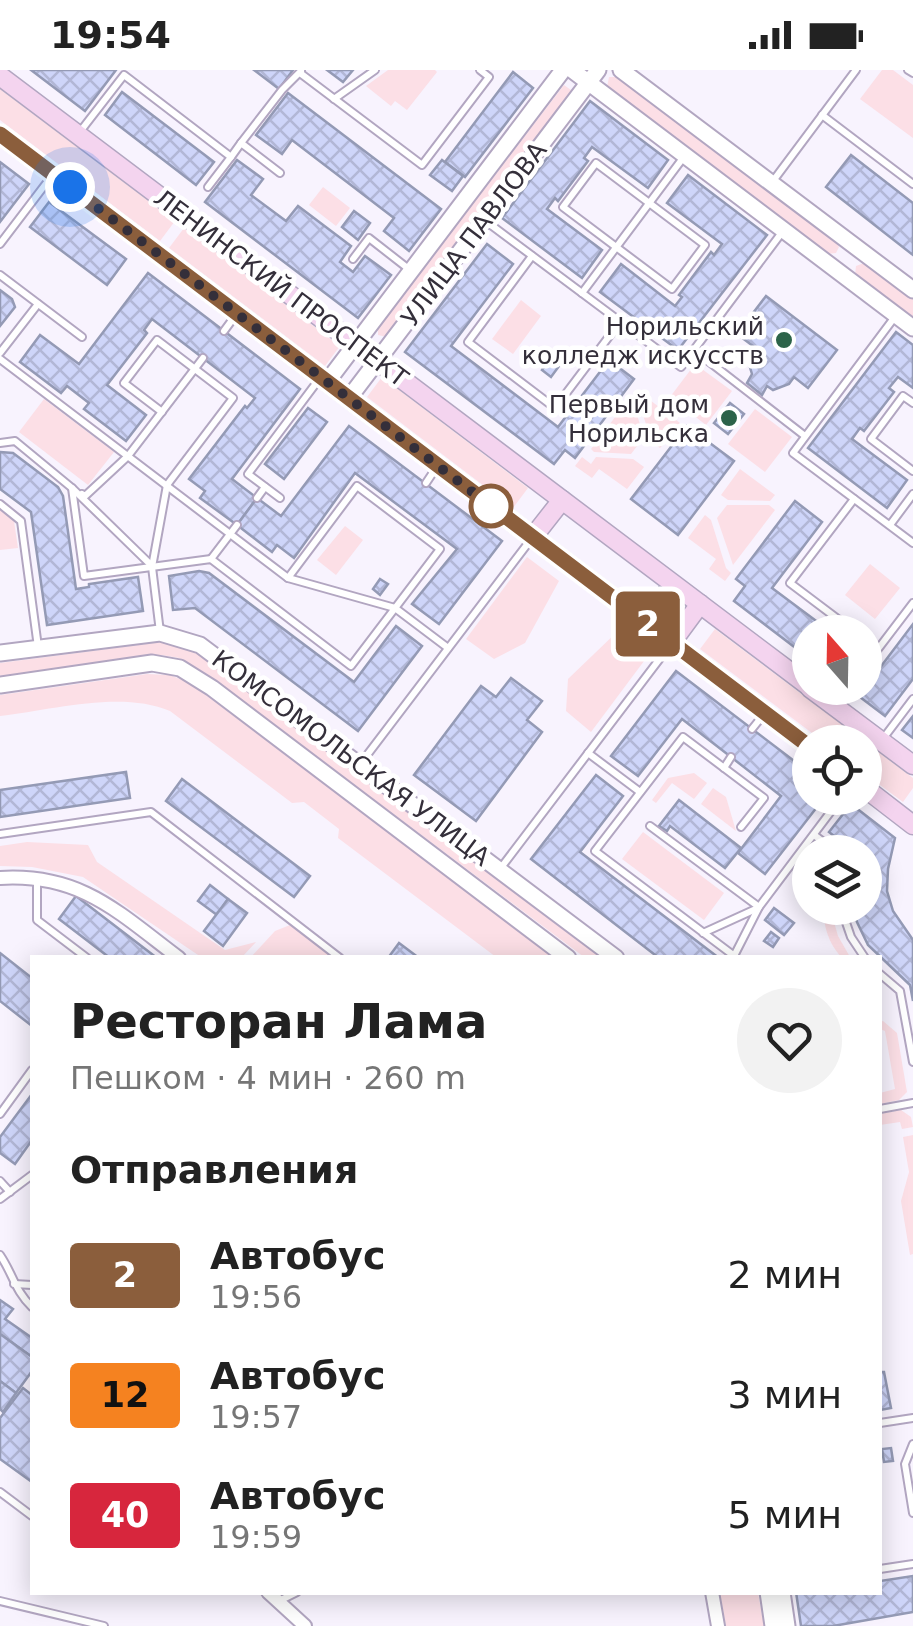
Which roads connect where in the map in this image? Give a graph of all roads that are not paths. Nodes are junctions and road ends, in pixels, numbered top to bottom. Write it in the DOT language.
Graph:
graph roads {
  1 [pos="376,70"];
  2 [pos="480,70"];
  3 [pos="563,70"];
  4 [pos="572,70"];
  5 [pos="621,70"];
  6 [pos="856,70"];
  7 [pos="301,71"];
  8 [pos="125,72"];
  9 [pos="0,76"];
  10 [pos="593,76"];
  11 [pos="334,99"];
  12 [pos="822,116"];
  13 [pos="0,134"];
  14 [pos="78,134"];
  15 [pos="242,143"];
  16 [pos="685,156"];
  17 [pos="230,157"];
  18 [pos="280,173"];
  19 [pos="53,174"];
  20 [pos="771,183"];
  21 [pos="913,184"];
  22 [pos="208,187"];
  23 [pos="649,204"];
  24 [pos="484,220"];
  25 [pos="784,230"];
  26 [pos="0,244"];
  27 [pos="616,247"];
  28 [pos="532,256"];
  29 [pos="353,258"];
  30 [pos="411,270"];
  31 [pos="0,275"];
  32 [pos="913,290"];
  33 [pos="582,293"];
  34 [pos="38,304"];
  35 [pos="237,314"];
  36 [pos="896,315"];
  37 [pos="620,322"];
  38 [pos="913,328"];
  39 [pos="224,331"];
  40 [pos="82,337"];
  41 [pos="356,344"];
  42 [pos="694,350"];
  43 [pos="0,356"];
  44 [pos="203,358"];
  45 [pos="378,361"];
  46 [pos="195,368"];
  47 [pos="324,379"];
  48 [pos="350,398"];
  49 [pos="913,403"];
  50 [pos="162,412"];
  51 [pos="805,436"];
  52 [pos="0,444"];
  53 [pos="128,456"];
  54 [pos="438,466"];
  55 [pos="913,471"];
  56 [pos="426,484"];
  57 [pos="166,485"];
  58 [pos="264,487"];
  59 [pos="72,488"];
  60 [pos="913,494"];
  61 [pos="257,498"];
  62 [pos="280,498"];
  63 [pos="854,498"];
  64 [pos="562,500"];
  65 [pos="0,504"];
  66 [pos="237,525"];
  67 [pos="890,526"];
  68 [pos="230,534"];
  69 [pos="533,537"];
  70 [pos="913,543"];
  71 [pos="211,560"];
  72 [pos="152,567"];
  73 [pos="288,578"];
  74 [pos="913,603"];
  75 [pos="700,604"];
  76 [pos="395,608"];
  77 [pos="833,615"];
  78 [pos="160,633"];
  79 [pos="672,642"];
  80 [pos="882,645"];
  81 [pos="38,648"];
  82 [pos="448,648"];
  83 [pos="0,654"];
  84 [pos="792,673"];
  85 [pos="0,685"];
  86 [pos="913,699"];
  87 [pos="834,705"];
  88 [pos="765,712"];
  89 [pos="860,725"];
  90 [pos="752,729"];
  91 [pos="792,732"];
  92 [pos="882,740"];
  93 [pos="882,742"];
  94 [pos="588,753"];
  95 [pos="732,758"];
  96 [pos="360,764"];
  97 [pos="913,765"];
  98 [pos="724,768"];
  99 [pos="640,792"];
  100 [pos="882,803"];
  101 [pos="829,815"];
  102 [pos="650,826"];
  103 [pos="741,827"];
  104 [pos="911,828"];
  105 [pos="0,834"];
  106 [pos="814,835"];
  107 [pos="792,864"];
  108 [pos="500,870"];
  109 [pos="0,878"];
  110 [pos="37,880"];
  111 [pos="759,908"];
  112 [pos="847,925"];
  113 [pos="703,933"];
  114 [pos="83,955"];
  115 [pos="175,955"];
  116 [pos="336,955"];
  117 [pos="564,955"];
  118 [pos="612,955"];
  119 [pos="733,955"];
  120 [pos="735,955"];
  121 [pos="863,955"];
  122 [pos="882,976"];
  123 [pos="913,1062"];
  124 [pos="30,1073"];
  125 [pos="913,1103"];
  126 [pos="882,1109"];
  127 [pos="0,1114"];
  128 [pos="30,1177"];
  129 [pos="0,1181"];
  130 [pos="10,1192"];
  131 [pos="0,1199"];
  132 [pos="0,1255"];
  133 [pos="9,1268"];
  134 [pos="0,1280"];
  135 [pos="14,1284"];
  136 [pos="30,1284"];
  137 [pos="30,1306"];
  138 [pos="913,1418"];
  139 [pos="882,1423"];
  140 [pos="913,1444"];
  141 [pos="911,1453"];
  142 [pos="0,1492"];
  143 [pos="30,1514"];
  144 [pos="913,1514"];
  145 [pos="913,1564"];
  146 [pos="882,1569"];
  147 [pos="713,1595"];
  148 [pos="768,1595"];
  149 [pos="782,1595"];
  150 [pos="273,1597"];
  151 [pos="0,1601"];
  152 [pos="104,1626"];
  153 [pos="305,1626"];
  154 [pos="718,1626"];
  155 [pos="773,1626"];
  156 [pos="787,1626"];
  1 -- 11 [label="lane"];
  2 -- 11 [label="lane"];
  3 -- 30 [label="street, УЛИЦА ПАВЛОВА"];
  4 -- 10 [label="street"];
  5 -- 20 [label="street"];
  6 -- 12 [label="lane"];
  7 -- 11 [label="lane"];
  7 -- 15 [label="lane"];
  8 -- 14 [label="lane"];
  8 -- 17 [label="lane"];
  9 -- 14 [label="main road, ЛЕНИНСКИЙ ПРОСПЕКТ"];
  10 -- 16 [label="street"];
  10 -- 24 [label="street, УЛИЦА ПАВЛОВА"];
  12 -- 20 [label="lane"];
  12 -- 21 [label="lane"];
  13 -- 19 [label="main road, ЛЕНИНСКИЙ ПРОСПЕКТ"];
  14 -- 41 [label="main road, ЛЕНИНСКИЙ ПРОСПЕКТ"];
  15 -- 17 [label="lane"];
  15 -- 18 [label="lane"];
  16 -- 23 [label="lane"];
  16 -- 25 [label="street"];
  17 -- 22 [label="lane"];
  19 -- 26 [label="lane"];
  19 -- 35 [label="main road, ЛЕНИНСКИЙ ПРОСПЕКТ"];
  20 -- 32 [label="street"];
  23 -- 27 [label="lane"];
  23 -- 27 [label="lane"];
  23 -- 27 [label="lane"];
  24 -- 28 [label="lane"];
  24 -- 45 [label="street, УЛИЦА ПАВЛОВА"];
  25 -- 36 [label="street"];
  25 -- 42 [label="lane"];
  27 -- 33 [label="lane"];
  28 -- 33 [label="lane"];
  28 -- 37 [label="lane"];
  29 -- 30 [label="lane"];
  30 -- 41 [label="street, УЛИЦА ПАВЛОВА"];
  31 -- 34 [label="lane"];
  33 -- 37 [label="lane"];
  34 -- 40 [label="lane"];
  34 -- 43 [label="lane"];
  35 -- 39 [label="lane"];
  35 -- 47 [label="main road, ЛЕНИНСКИЙ ПРОСПЕКТ"];
  36 -- 38 [label="street"];
  36 -- 51 [label="lane"];
  37 -- 42 [label="lane"];
  41 -- 45 [label="main road, ЛЕНИНСКИЙ ПРОСПЕКТ"];
  41 -- 47 [label="street, УЛИЦА ПАВЛОВА"];
  42 -- 51 [label="lane"];
  43 -- 53 [label="lane"];
  44 -- 46 [label="lane"];
  45 -- 48 [label="street, УЛИЦА ПАВЛОВА"];
  45 -- 64 [label="main road, ЛЕНИНСКИЙ ПРОСПЕКТ"];
  46 -- 50 [label="lane"];
  46 -- 50 [label="lane"];
  46 -- 57 [label="lane"];
  47 -- 48 [label="main road, ЛЕНИНСКИЙ ПРОСПЕКТ"];
  47 -- 58 [label="lane"];
  48 -- 54 [label="main road, ЛЕНИНСКИЙ ПРОСПЕКТ"];
  49 -- 55 [label="lane"];
  50 -- 53 [label="lane"];
  51 -- 63 [label="lane"];
  52 -- 59 [label="lane"];
  53 -- 57 [label="lane"];
  53 -- 59 [label="lane"];
  54 -- 56 [label="lane"];
  54 -- 69 [label="main road, ЛЕНИНСКИЙ ПРОСПЕКТ"];
  57 -- 68 [label="lane"];
  57 -- 72 [label="lane"];
  58 -- 61 [label="lane"];
  58 -- 62 [label="lane"];
  59 -- 72 [label="lane"];
  59 -- 72 [label="lane"];
  60 -- 67 [label="lane"];
  63 -- 67 [label="lane"];
  63 -- 77 [label="lane"];
  64 -- 69 [label="main road"];
  64 -- 75 [label="main road, ЛЕНИНСКИЙ ПРОСПЕКТ"];
  65 -- 81 [label="lane"];
  66 -- 68 [label="lane"];
  67 -- 70 [label="lane"];
  68 -- 71 [label="lane"];
  68 -- 73 [label="lane"];
  69 -- 79 [label="main road, ЛЕНИНСКИЙ ПРОСПЕКТ"];
  69 -- 82 [label="lane"];
  71 -- 72 [label="lane"];
  71 -- 76 [label="lane"];
  72 -- 78 [label="lane"];
  73 -- 76 [label="lane"];
  73 -- 76 [label="lane"];
  74 -- 80 [label="lane"];
  75 -- 79 [label="main road"];
  75 -- 84 [label="main road, ЛЕНИНСКИЙ ПРОСПЕКТ"];
  76 -- 82 [label="lane"];
  78 -- 81 [label="street, КОМСОМОЛЬСКАЯ УЛИЦА"];
  78 -- 96 [label="street, КОМСОМОЛЬСКАЯ УЛИЦА"];
  79 -- 88 [label="main road, ЛЕНИНСКИЙ ПРОСПЕКТ"];
  79 -- 94 [label="lane"];
  81 -- 83 [label="street, КОМСОМОЛЬСКАЯ УЛИЦА"];
  82 -- 96 [label="lane"];
  85 -- 117 [label="street, КОМСОМОЛЬСКАЯ УЛИЦА"];
  86 -- 92 [label="lane"];
  87 -- 89 [label="main road, ЛЕНИНСКИЙ ПРОСПЕКТ"];
  88 -- 90 [label="lane"];
  88 -- 91 [label="main road, ЛЕНИНСКИЙ ПРОСПЕКТ"];
  93 -- 97 [label="main road, ЛЕНИНСКИЙ ПРОСПЕКТ"];
  94 -- 99 [label="lane"];
  94 -- 108 [label="lane"];
  95 -- 98 [label="lane"];
  96 -- 108 [label="street, КОМСОМОЛЬСКАЯ УЛИЦА"];
  98 -- 99 [label="lane"];
  98 -- 103 [label="lane"];
  99 -- 113 [label="lane"];
  100 -- 104 [label="main road"];
  101 -- 106 [label="lane"];
  102 -- 111 [label="lane"];
  105 -- 116 [label="lane"];
  107 -- 111 [label="lane"];
  108 -- 118 [label="street, КОМСОМОЛЬСКАЯ УЛИЦА"];
  109 -- 110 [label="street"];
  110 -- 114 [label="lane"];
  110 -- 115 [label="street"];
  111 -- 113 [label="lane"];
  111 -- 120 [label="lane"];
  112 -- 121 [label="lane"];
  113 -- 119 [label="lane"];
  122 -- 123 [label="lane"];
  124 -- 127 [label="lane"];
  125 -- 126 [label="lane"];
  128 -- 130 [label="lane"];
  129 -- 130 [label="lane"];
  130 -- 131 [label="lane"];
  132 -- 133 [label="lane"];
  133 -- 134 [label="lane"];
  133 -- 135 [label="lane"];
  135 -- 136 [label="lane"];
  135 -- 137 [label="lane"];
  138 -- 139 [label="lane"];
  140 -- 141 [label="lane"];
  141 -- 144 [label="lane"];
  142 -- 143 [label="lane"];
  145 -- 146 [label="lane"];
  147 -- 154 [label="street"];
  148 -- 155 [label="street"];
  149 -- 156 [label="street"];
  150 -- 153 [label="street"];
  151 -- 152 [label="lane"];
}
